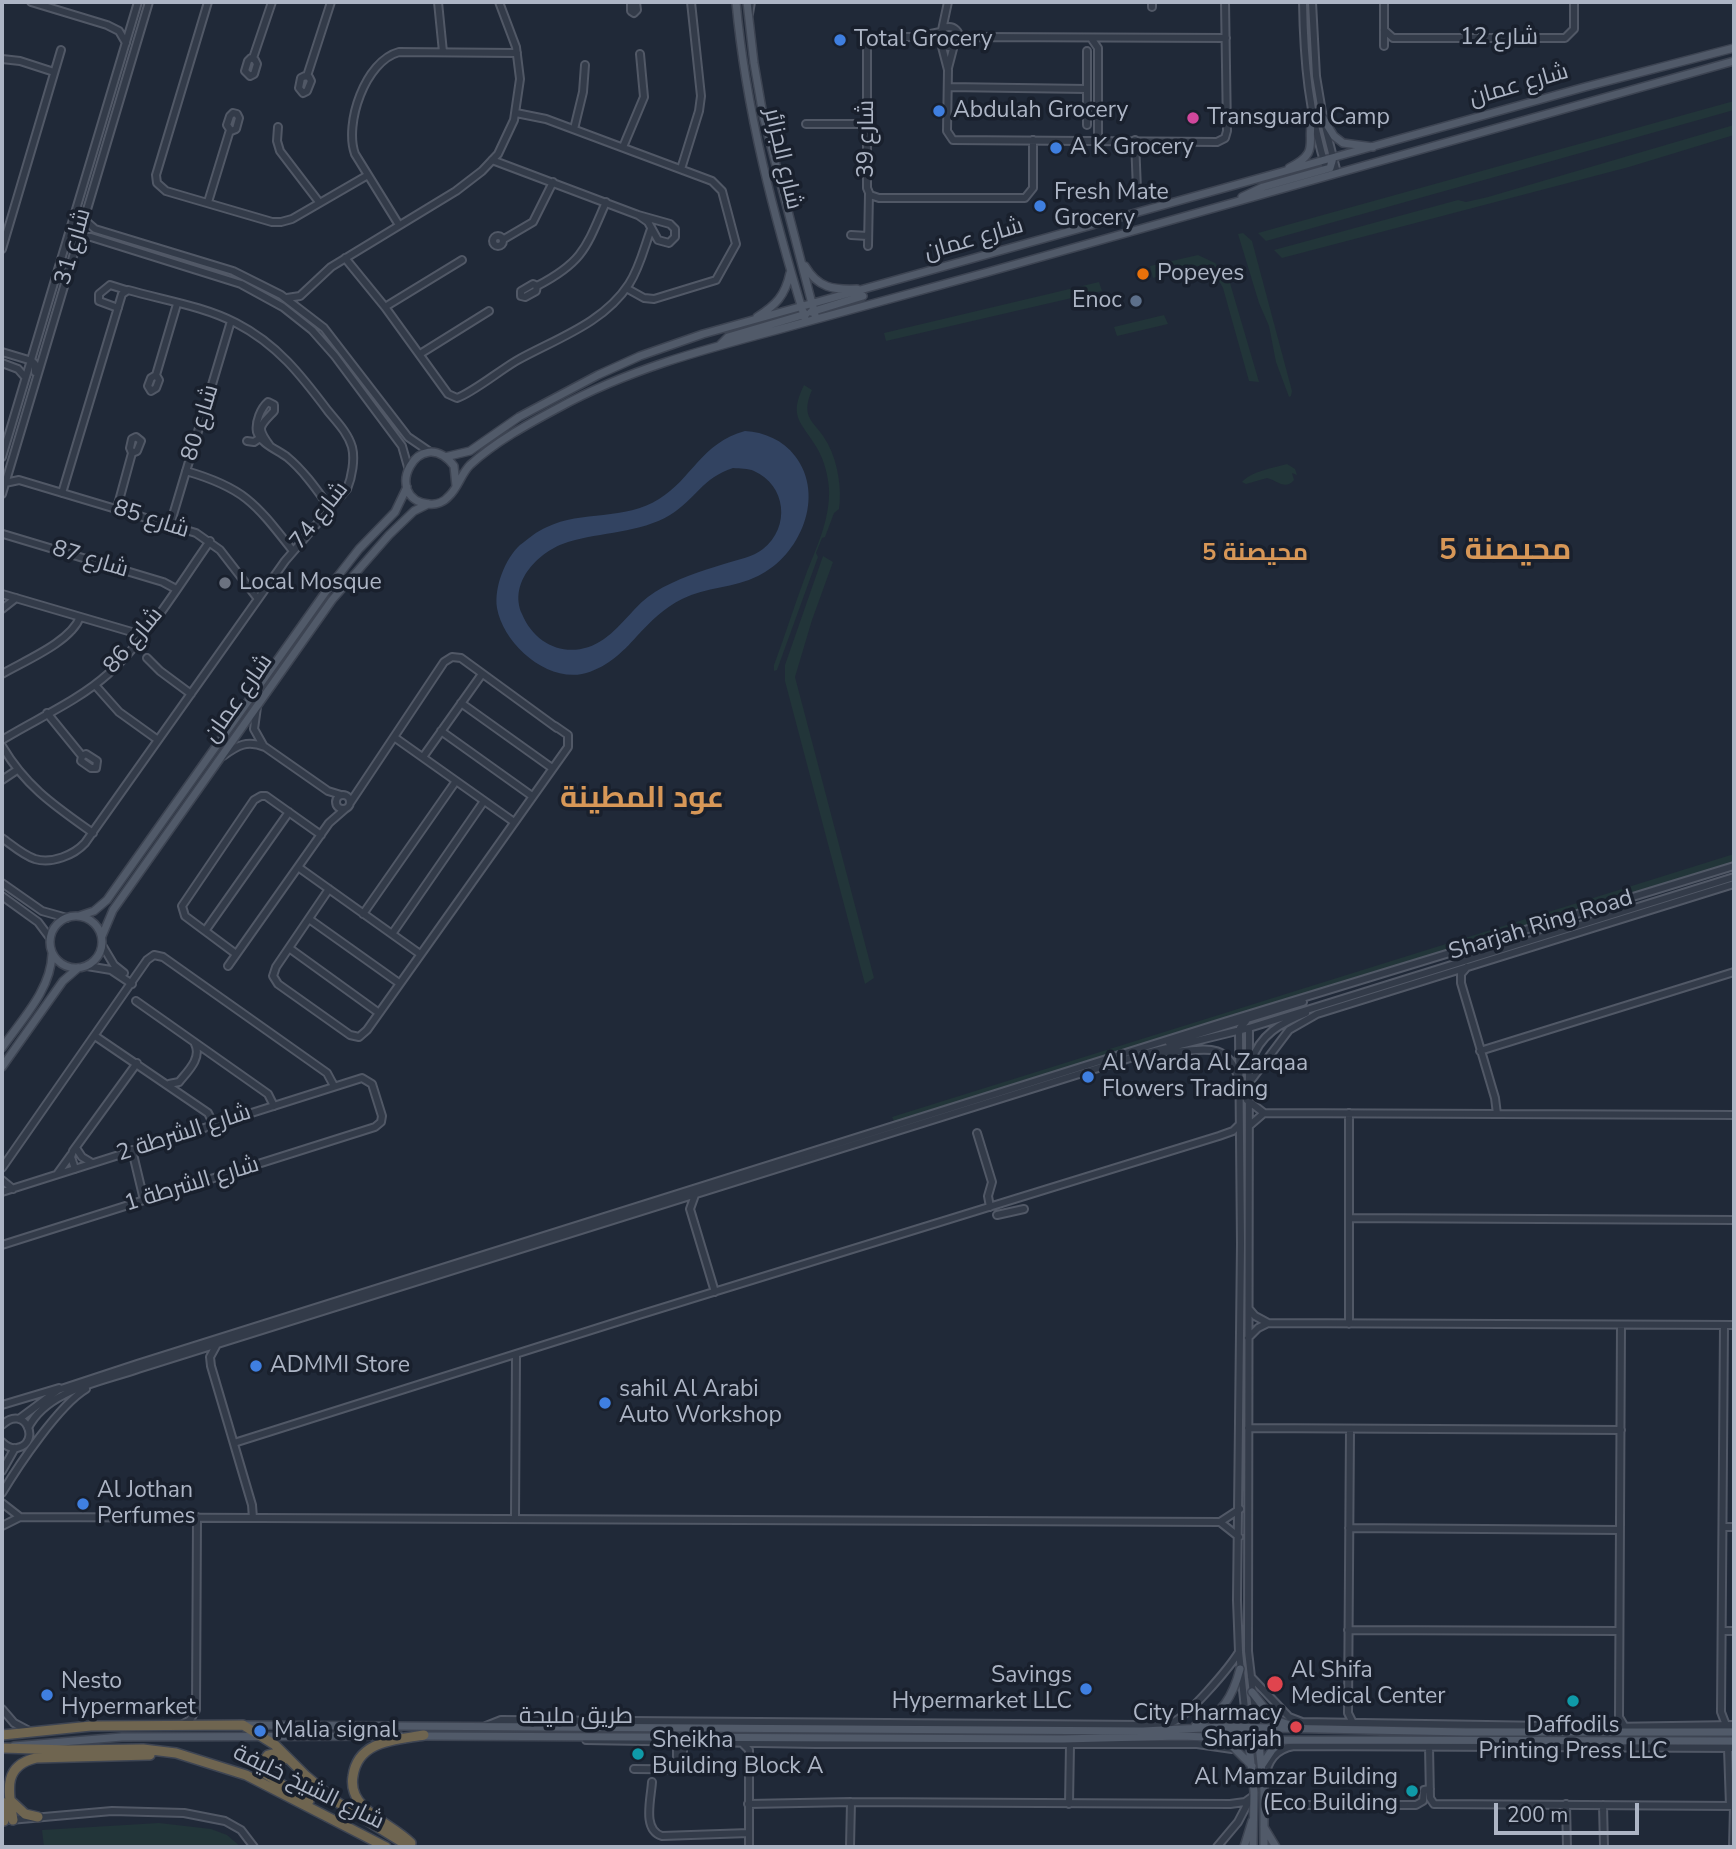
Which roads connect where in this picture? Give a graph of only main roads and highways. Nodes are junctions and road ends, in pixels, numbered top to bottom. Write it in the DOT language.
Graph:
graph roads {
  1 [pos="736,2"];
  2 [pos="749,2"];
  3 [pos="1734,48"];
  4 [pos="1734,61"];
  5 [pos="1312,117"];
  6 [pos="1323,118"];
  7 [pos="1374,147"];
  8 [pos="1329,170"];
  9 [pos="1282,173"];
  10 [pos="800,257"];
  11 [pos="790,269"];
  12 [pos="892,283"];
  13 [pos="868,289"];
  14 [pos="813,308"];
  15 [pos="807,317"];
  16 [pos="750,321"];
  17 [pos="445,457"];
  18 [pos="407,486"];
  19 [pos="456,486"];
  20 [pos="430,504"];
  21 [pos="79,916"];
  22 [pos="102,936"];
  23 [pos="52,953"];
  24 [pos="78,968"];
  25 [pos="2,1048"];
  26 [pos="2,1067"];
  27 [pos="1240,1669"];
  28 [pos="1252,1692"];
  29 [pos="243,1725"];
  30 [pos="1583,1726"];
  31 [pos="1351,1727"];
  32 [pos="1189,1728"];
  33 [pos="1306,1730"];
  34 [pos="1734,1732"];
  35 [pos="1248,1733"];
  36 [pos="1569,1733"];
  37 [pos="1258,1734"];
  38 [pos="2,1735"];
  39 [pos="424,1735"];
  40 [pos="265,1737"];
  41 [pos="824,1738"];
  42 [pos="885,1738"];
  43 [pos="1213,1738"];
  44 [pos="1283,1740"];
  45 [pos="1485,1740"];
  46 [pos="816,1744"];
  47 [pos="895,1744"];
  48 [pos="1492,1746"];
  49 [pos="1732,1746"];
  50 [pos="4,1747"];
  51 [pos="192,1758"];
  52 [pos="1252,1766"];
  53 [pos="1261,1766"];
  54 [pos="305,1776"];
  55 [pos="6,1813"];
  56 [pos="37,1817"];
  57 [pos="1255,1818"];
  58 [pos="1264,1826"];
  59 [pos="365,1836"];
  60 [pos="386,1847"];
  61 [pos="412,1847"];
  62 [pos="1244,1847"];
  63 [pos="1253,1847"];
  64 [pos="1264,1847"];
  65 [pos="1276,1847"];
  1 -- 11 [label="main road, شارع الجزائر"];
  2 -- 10 [label="main road, شارع الجزائر"];
  3 -- 7 [label="main road, شارع عمان"];
  4 -- 8 [label="main road, شارع عمان"];
  5 -- 9 [label="main road"];
  6 -- 7 [label="main road"];
  7 -- 8 [label="main road, شارع عمان"];
  8 -- 9 [label="main road, شارع عمان"];
  8 -- 15 [label="main road, شارع عمان"];
  9 -- 12 [label="main road, شارع عمان"];
  10 -- 13 [label="main road"];
  10 -- 14 [label="main road, شارع الجزائر"];
  11 -- 15 [label="main road, شارع الجزائر"];
  11 -- 16 [label="main road"];
  12 -- 13 [label="main road, شارع عمان"];
  12 -- 14 [label="main road"];
  13 -- 14 [label="main road, شارع عمان"];
  14 -- 15 [label="main road, شارع الجزائر"];
  14 -- 15 [label="main road, شارع عمان"];
  15 -- 16 [label="main road, شارع عمان"];
  15 -- 19 [label="main road, شارع عمان"];
  16 -- 17 [label="main road, شارع عمان"];
  17 -- 18 [label="main road"];
  17 -- 19 [label="main road"];
  18 -- 20 [label="main road"];
  18 -- 21 [label="main road, شارع عمان"];
  19 -- 20 [label="main road"];
  20 -- 22 [label="main road, شارع عمان"];
  21 -- 22 [label="main road"];
  21 -- 23 [label="main road"];
  22 -- 24 [label="main road"];
  23 -- 24 [label="main road"];
  23 -- 25 [label="main road"];
  24 -- 26 [label="main road"];
  27 -- 32 [label="main road"];
  28 -- 33 [label="main road"];
  29 -- 32 [label="main road, طريق مليحة"];
  29 -- 38 [label="highway"];
  29 -- 40 [label="highway, شارع الشيخ خليفة"];
  30 -- 36 [label="main road"];
  31 -- 33 [label="main road, طريق مليحة"];
  31 -- 36 [label="main road, طريق مليحة"];
  31 -- 37 [label="main road"];
  32 -- 35 [label="main road, طريق مليحة"];
  33 -- 37 [label="main road, طريق مليحة"];
  34 -- 36 [label="main road, طريق مليحة"];
  35 -- 37 [label="main road, طريق مليحة"];
  35 -- 43 [label="main road"];
  35 -- 52 [label="main road"];
  37 -- 44 [label="main road, طريق مليحة"];
  37 -- 53 [label="main road"];
  39 -- 40 [label="main road, طريق مليحة"];
  39 -- 41 [label="main road, طريق مليحة"];
  39 -- 61 [label="highway"];
  40 -- 50 [label="main road, طريق مليحة"];
  40 -- 54 [label="highway, شارع الشيخ خليفة"];
  41 -- 42 [label="main road, طريق مليحة"];
  41 -- 46 [label="main road"];
  42 -- 43 [label="main road, طريق مليحة"];
  42 -- 47 [label="main road"];
  43 -- 52 [label="main road"];
  44 -- 45 [label="main road, طريق مليحة"];
  44 -- 53 [label="main road"];
  45 -- 48 [label="main road"];
  45 -- 49 [label="main road, طريق مليحة"];
  50 -- 51 [label="highway, شارع الشيخ خليفة"];
  51 -- 55 [label="highway"];
  51 -- 59 [label="highway, شارع الشيخ خليفة"];
  52 -- 57 [label="main road"];
  53 -- 58 [label="main road"];
  54 -- 59 [label="highway"];
  54 -- 61 [label="highway, شارع الشيخ خليفة"];
  55 -- 56 [label="highway"];
  57 -- 62 [label="main road"];
  57 -- 63 [label="main road"];
  58 -- 64 [label="main road"];
  58 -- 65 [label="main road"];
  59 -- 60 [label="highway, شارع الشيخ خليفة"];
}
